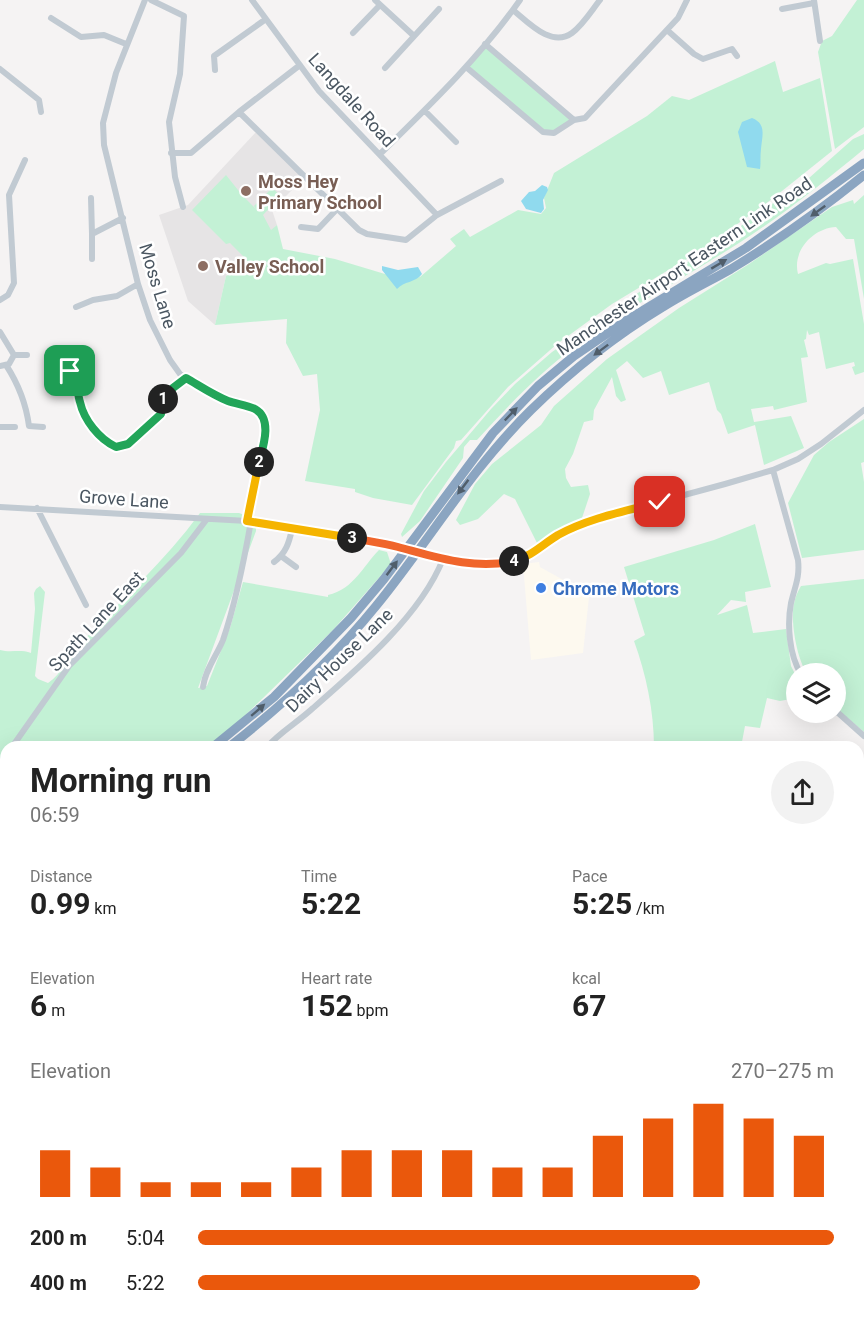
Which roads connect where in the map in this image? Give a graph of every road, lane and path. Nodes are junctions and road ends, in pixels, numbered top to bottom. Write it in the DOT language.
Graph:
graph roads {
  1 [pos="145,0"];
  2 [pos="151,0"];
  3 [pos="252,0"];
  4 [pos="520,0"];
  5 [pos="600,0"];
  6 [pos="687,0"];
  7 [pos="814,1"];
  8 [pos="380,2"];
  9 [pos="439,9"];
  10 [pos="782,9"];
  11 [pos="513,10"];
  12 [pos="51,18"];
  13 [pos="266,19"];
  14 [pos="667,30"];
  15 [pos="353,33"];
  16 [pos="414,36"];
  17 [pos="820,41"];
  18 [pos="126,44"];
  19 [pos="485,44"];
  20 [pos="737,56"];
  21 [pos="300,65"];
  22 [pos="466,67"];
  23 [pos="385,68"];
  24 [pos="0,69"];
  25 [pos="214,70"];
  26 [pos="425,111"];
  27 [pos="41,112"];
  28 [pos="239,112"];
  29 [pos="574,120"];
  30 [pos="456,142"];
  31 [pos="171,153"];
  32 [pos="380,154"];
  33 [pos="25,160"];
  34 [pos="864,163"];
  35 [pos="864,175"];
  36 [pos="501,180"];
  37 [pos="91,198"];
  38 [pos="183,207"];
  39 [pos="338,208"];
  40 [pos="437,215"];
  41 [pos="123,218"];
  42 [pos="301,227"];
  43 [pos="92,234"];
  44 [pos="92,259"];
  45 [pos="138,284"];
  46 [pos="0,300"];
  47 [pos="76,307"];
  48 [pos="0,332"];
  49 [pos="14,355"];
  50 [pos="27,355"];
  51 [pos="3,365"];
  52 [pos="75,372"];
  53 [pos="186,378"];
  54 [pos="864,410"];
  55 [pos="0,427"];
  56 [pos="15,427"];
  57 [pos="43,427"];
  58 [pos="773,470"];
  59 [pos="0,507"];
  60 [pos="37,508"];
  61 [pos="207,519"];
  62 [pos="249,521"];
  63 [pos="292,529"];
  64 [pos="281,556"];
  65 [pos="443,559"];
  66 [pos="274,562"];
  67 [pos="296,567"];
  68 [pos="86,605"];
  69 [pos="796,663"];
  70 [pos="203,687"];
  71 [pos="846,720"];
  72 [pos="864,736"];
  73 [pos="16,741"];
  74 [pos="220,741"];
  75 [pos="236,741"];
  76 [pos="274,741"];
  1 -- 18 [label="street, Moss Lane"];
  2 -- 31 [label="street"];
  3 -- 13 [label="street, Langdale Road"];
  4 -- 11 [label="street"];
  5 -- 11 [label="street"];
  6 -- 14 [label="street"];
  7 -- 10 [label="street"];
  7 -- 17 [label="street"];
  8 -- 15 [label="street"];
  8 -- 16 [label="street"];
  9 -- 16 [label="street"];
  11 -- 19 [label="street"];
  12 -- 18 [label="street"];
  13 -- 21 [label="street, Langdale Road"];
  13 -- 25 [label="street"];
  14 -- 20 [label="street"];
  14 -- 29 [label="street"];
  16 -- 23 [label="street"];
  18 -- 41 [label="street, Moss Lane"];
  19 -- 22 [label="street"];
  19 -- 29 [label="street"];
  21 -- 28 [label="street"];
  21 -- 32 [label="street, Langdale Road"];
  22 -- 26 [label="street"];
  22 -- 29 [label="street"];
  24 -- 27 [label="street"];
  26 -- 30 [label="street"];
  26 -- 32 [label="street"];
  28 -- 31 [label="street"];
  28 -- 39 [label="street"];
  31 -- 38 [label="street"];
  32 -- 40 [label="street, Langdale Road"];
  33 -- 46 [label="street"];
  74 -- 34 [label="highway, Manchester Airport Eastern Link Road, one-way"];
  35 -- 75 [label="highway, Manchester Airport Eastern Link Road, one-way"];
  36 -- 40 [label="street"];
  37 -- 43 [label="street"];
  39 -- 40 [label="street"];
  39 -- 42 [label="street"];
  41 -- 43 [label="street"];
  41 -- 45 [label="street, Moss Lane"];
  43 -- 44 [label="street"];
  45 -- 47 [label="street"];
  45 -- 53 [label="street, Moss Lane"];
  48 -- 49 [label="street"];
  49 -- 50 [label="street"];
  49 -- 51 [label="street"];
  51 -- 57 [label="street"];
  52 -- 53 [label="street"];
  53 -- 62 [label="street, Moss Lane"];
  54 -- 58 [label="street, Grove Lane"];
  55 -- 56 [label="street"];
  58 -- 65 [label="street, Grove Lane"];
  58 -- 69 [label="street"];
  59 -- 60 [label="street, Grove Lane"];
  60 -- 61 [label="street, Grove Lane"];
  60 -- 68 [label="street"];
  61 -- 62 [label="street, Grove Lane"];
  61 -- 73 [label="street, Spath Lane East"];
  62 -- 63 [label="street, Grove Lane"];
  62 -- 70 [label="street, Moss Lane"];
  63 -- 64 [label="street"];
  63 -- 65 [label="street, Grove Lane"];
  64 -- 66 [label="street"];
  64 -- 67 [label="street"];
  65 -- 76 [label="street, Dairy House Lane"];
  71 -- 72 [label="street"];
}
